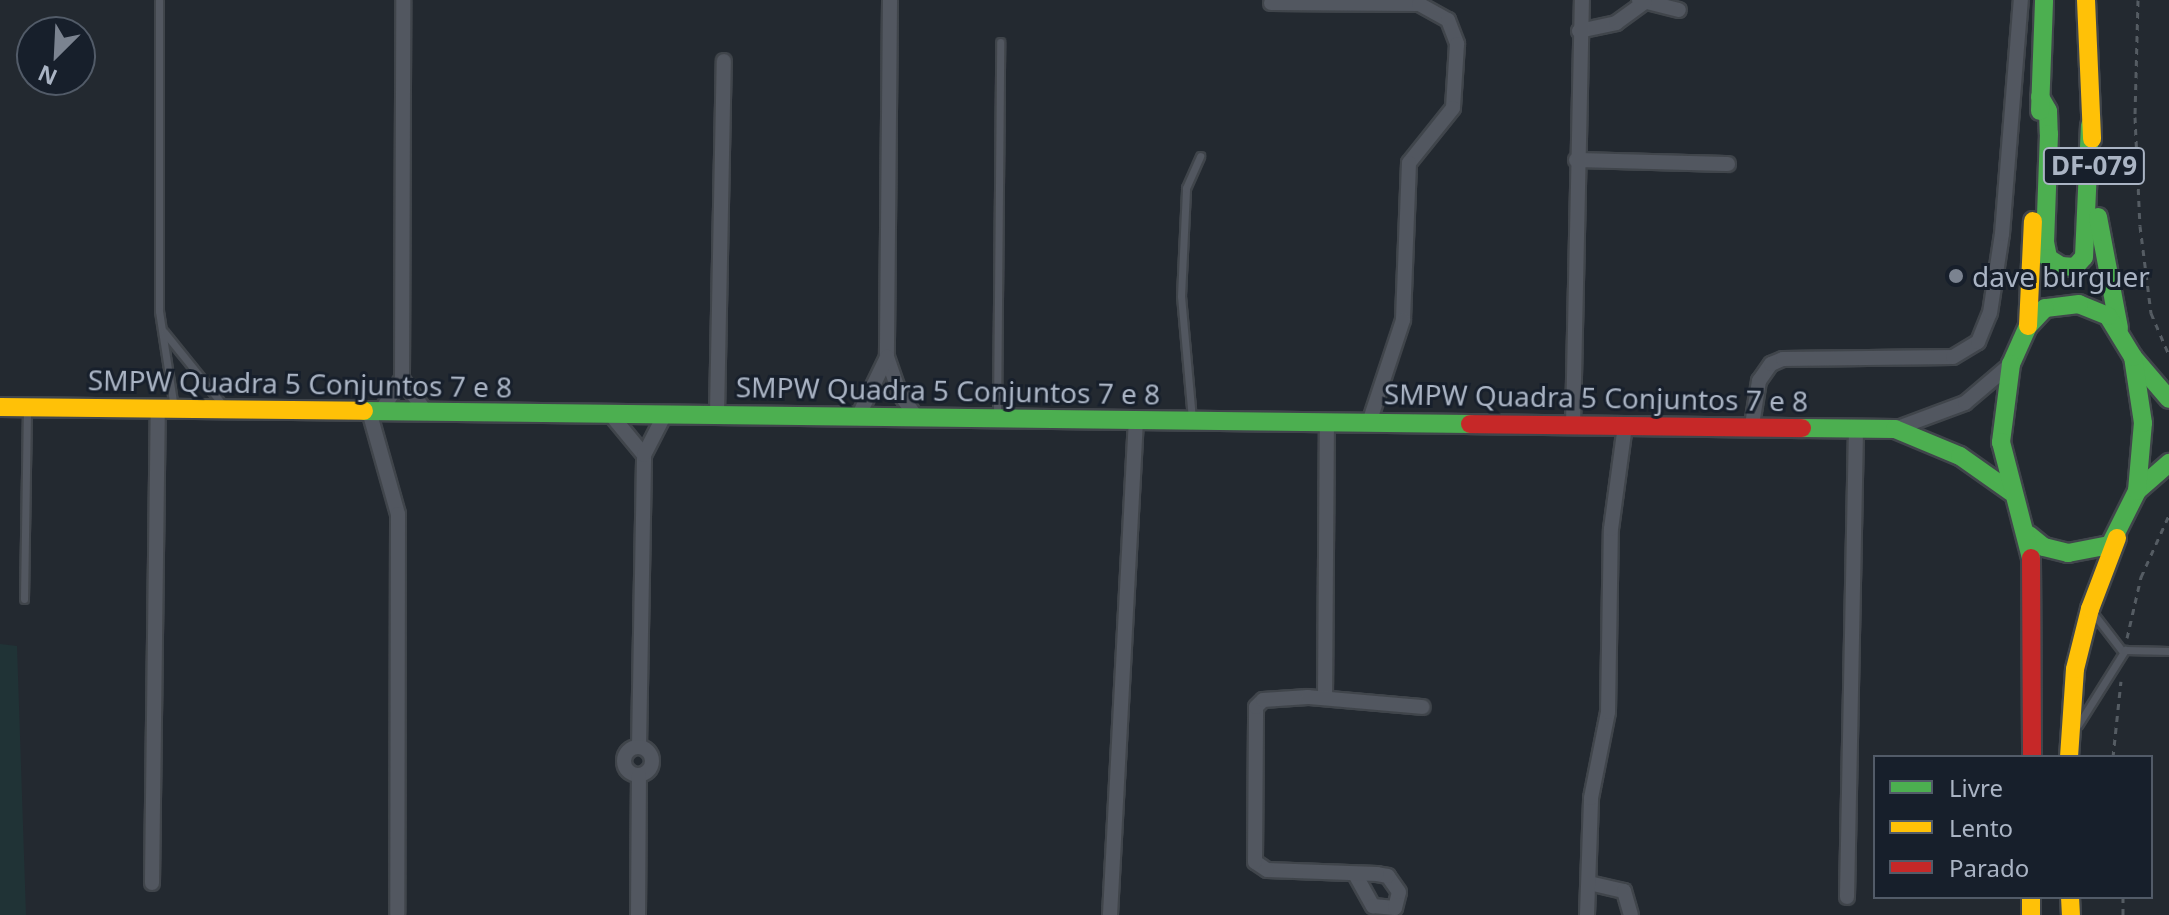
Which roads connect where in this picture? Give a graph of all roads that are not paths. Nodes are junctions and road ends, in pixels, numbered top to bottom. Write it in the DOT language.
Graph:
graph roads {
  1 [pos="159,0"];
  2 [pos="403,0"];
  3 [pos="890,0"];
  4 [pos="1582,0"];
  5 [pos="2021,0"];
  6 [pos="2044,0"];
  7 [pos="2086,0"];
  8 [pos="1642,1"];
  9 [pos="1271,3"];
  10 [pos="1679,10"];
  11 [pos="1579,31"];
  12 [pos="1000,42"];
  13 [pos="724,61"];
  14 [pos="2040,97"];
  15 [pos="2090,125"];
  16 [pos="1200,156"];
  17 [pos="1576,160"];
  18 [pos="1728,164"];
  19 [pos="2028,326"];
  20 [pos="2119,329"];
  21 [pos="164,332"];
  22 [pos="887,357"];
  23 [pos="2133,357"];
  24 [pos="2011,364"];
  25 [pos="402,379"];
  26 [pos="2169,399"];
  27 [pos="0,407"];
  28 [pos="27,407"];
  29 [pos="166,409"];
  30 [pos="226,410"];
  31 [pos="375,411"];
  32 [pos="425,411"];
  33 [pos="665,414"];
  34 [pos="717,414"];
  35 [pos="612,416"];
  36 [pos="858,417"];
  37 [pos="917,418"];
  38 [pos="997,419"];
  39 [pos="1136,421"];
  40 [pos="1192,421"];
  41 [pos="1369,423"];
  42 [pos="1327,424"];
  43 [pos="1752,425"];
  44 [pos="1573,426"];
  45 [pos="1625,426"];
  46 [pos="1856,428"];
  47 [pos="1895,429"];
  48 [pos="644,455"];
  49 [pos="2169,463"];
  50 [pos="2137,491"];
  51 [pos="2011,492"];
  52 [pos="2029,535"];
  53 [pos="2117,538"];
  54 [pos="24,599"];
  55 [pos="2090,609"];
  56 [pos="2124,651"];
  57 [pos="2169,651"];
  58 [pos="1325,698"];
  59 [pos="1423,707"];
  60 [pos="2069,736"];
  61 [pos="2032,755"];
  62 [pos="2069,755"];
  63 [pos="1355,874"];
  64 [pos="152,883"];
  65 [pos="1589,883"];
  66 [pos="1847,897"];
  67 [pos="397,914"];
  68 [pos="638,915"];
  69 [pos="1110,915"];
  70 [pos="1587,915"];
  71 [pos="1631,915"];
  1 -- 21 [label="lane"];
  2 -- 25 [label="street"];
  3 -- 22 [label="street"];
  4 -- 11 [label="street"];
  5 -- 43 [label="street"];
  6 -- 14 [label="main road, DF-079"];
  7 -- 15 [label="main road, DF-079"];
  8 -- 10 [label="street"];
  8 -- 11 [label="street"];
  9 -- 41 [label="street"];
  11 -- 17 [label="street"];
  12 -- 38 [label="lane"];
  13 -- 34 [label="street"];
  14 -- 15 [label="main road"];
  14 -- 19 [label="main road, DF-079"];
  15 -- 20 [label="main road, DF-079"];
  16 -- 40 [label="lane"];
  17 -- 18 [label="street"];
  17 -- 44 [label="street"];
  19 -- 20 [label="main road, DF-079"];
  19 -- 24 [label="main road, DF-079"];
  20 -- 23 [label="main road, DF-079"];
  21 -- 29 [label="lane"];
  21 -- 30 [label="lane"];
  22 -- 36 [label="street"];
  22 -- 37 [label="street"];
  23 -- 26 [label="main road"];
  23 -- 50 [label="main road, DF-079"];
  24 -- 47 [label="street, SMPW Quadra 5 Conjuntos 7 e 8"];
  24 -- 51 [label="main road, DF-079"];
  25 -- 31 [label="street"];
  25 -- 32 [label="street"];
  27 -- 28 [label="main road, SMPW Quadra 5 Conjuntos 7 e 8"];
  28 -- 29 [label="main road, SMPW Quadra 5 Conjuntos 7 e 8"];
  28 -- 54 [label="lane"];
  29 -- 30 [label="main road, SMPW Quadra 5 Conjuntos 7 e 8"];
  29 -- 64 [label="street"];
  30 -- 31 [label="main road, SMPW Quadra 5 Conjuntos 7 e 8"];
  31 -- 32 [label="main road, SMPW Quadra 5 Conjuntos 7 e 8"];
  31 -- 67 [label="street"];
  32 -- 35 [label="main road, SMPW Quadra 5 Conjuntos 7 e 8"];
  33 -- 34 [label="main road, SMPW Quadra 5 Conjuntos 7 e 8"];
  33 -- 35 [label="main road, SMPW Quadra 5 Conjuntos 7 e 8"];
  33 -- 48 [label="street"];
  34 -- 36 [label="main road, SMPW Quadra 5 Conjuntos 7 e 8"];
  35 -- 48 [label="street"];
  36 -- 37 [label="main road, SMPW Quadra 5 Conjuntos 7 e 8"];
  37 -- 38 [label="main road, SMPW Quadra 5 Conjuntos 7 e 8"];
  38 -- 39 [label="main road, SMPW Quadra 5 Conjuntos 7 e 8"];
  39 -- 40 [label="main road, SMPW Quadra 5 Conjuntos 7 e 8"];
  39 -- 69 [label="street"];
  40 -- 42 [label="main road, SMPW Quadra 5 Conjuntos 7 e 8"];
  41 -- 42 [label="main road, SMPW Quadra 5 Conjuntos 7 e 8"];
  41 -- 44 [label="main road, SMPW Quadra 5 Conjuntos 7 e 8"];
  42 -- 58 [label="street"];
  43 -- 45 [label="main road, SMPW Quadra 5 Conjuntos 7 e 8"];
  43 -- 46 [label="main road, SMPW Quadra 5 Conjuntos 7 e 8"];
  44 -- 45 [label="main road, SMPW Quadra 5 Conjuntos 7 e 8"];
  45 -- 65 [label="street"];
  46 -- 47 [label="main road, SMPW Quadra 5 Conjuntos 7 e 8"];
  46 -- 66 [label="street"];
  47 -- 51 [label="main road, SMPW Quadra 5 Conjuntos 7 e 8"];
  48 -- 68 [label="street"];
  49 -- 50 [label="main road"];
  50 -- 53 [label="main road, DF-079"];
  51 -- 52 [label="main road, DF-079"];
  52 -- 53 [label="main road"];
  52 -- 61 [label="main road, DF-079"];
  53 -- 55 [label="main road, DF-079"];
  55 -- 56 [label="lane"];
  55 -- 60 [label="main road, DF-079"];
  56 -- 57 [label="lane"];
  56 -- 60 [label="lane"];
  58 -- 59 [label="street"];
  58 -- 63 [label="street"];
  60 -- 62 [label="main road, DF-079"];
  65 -- 70 [label="street"];
  65 -- 71 [label="street"];
}
